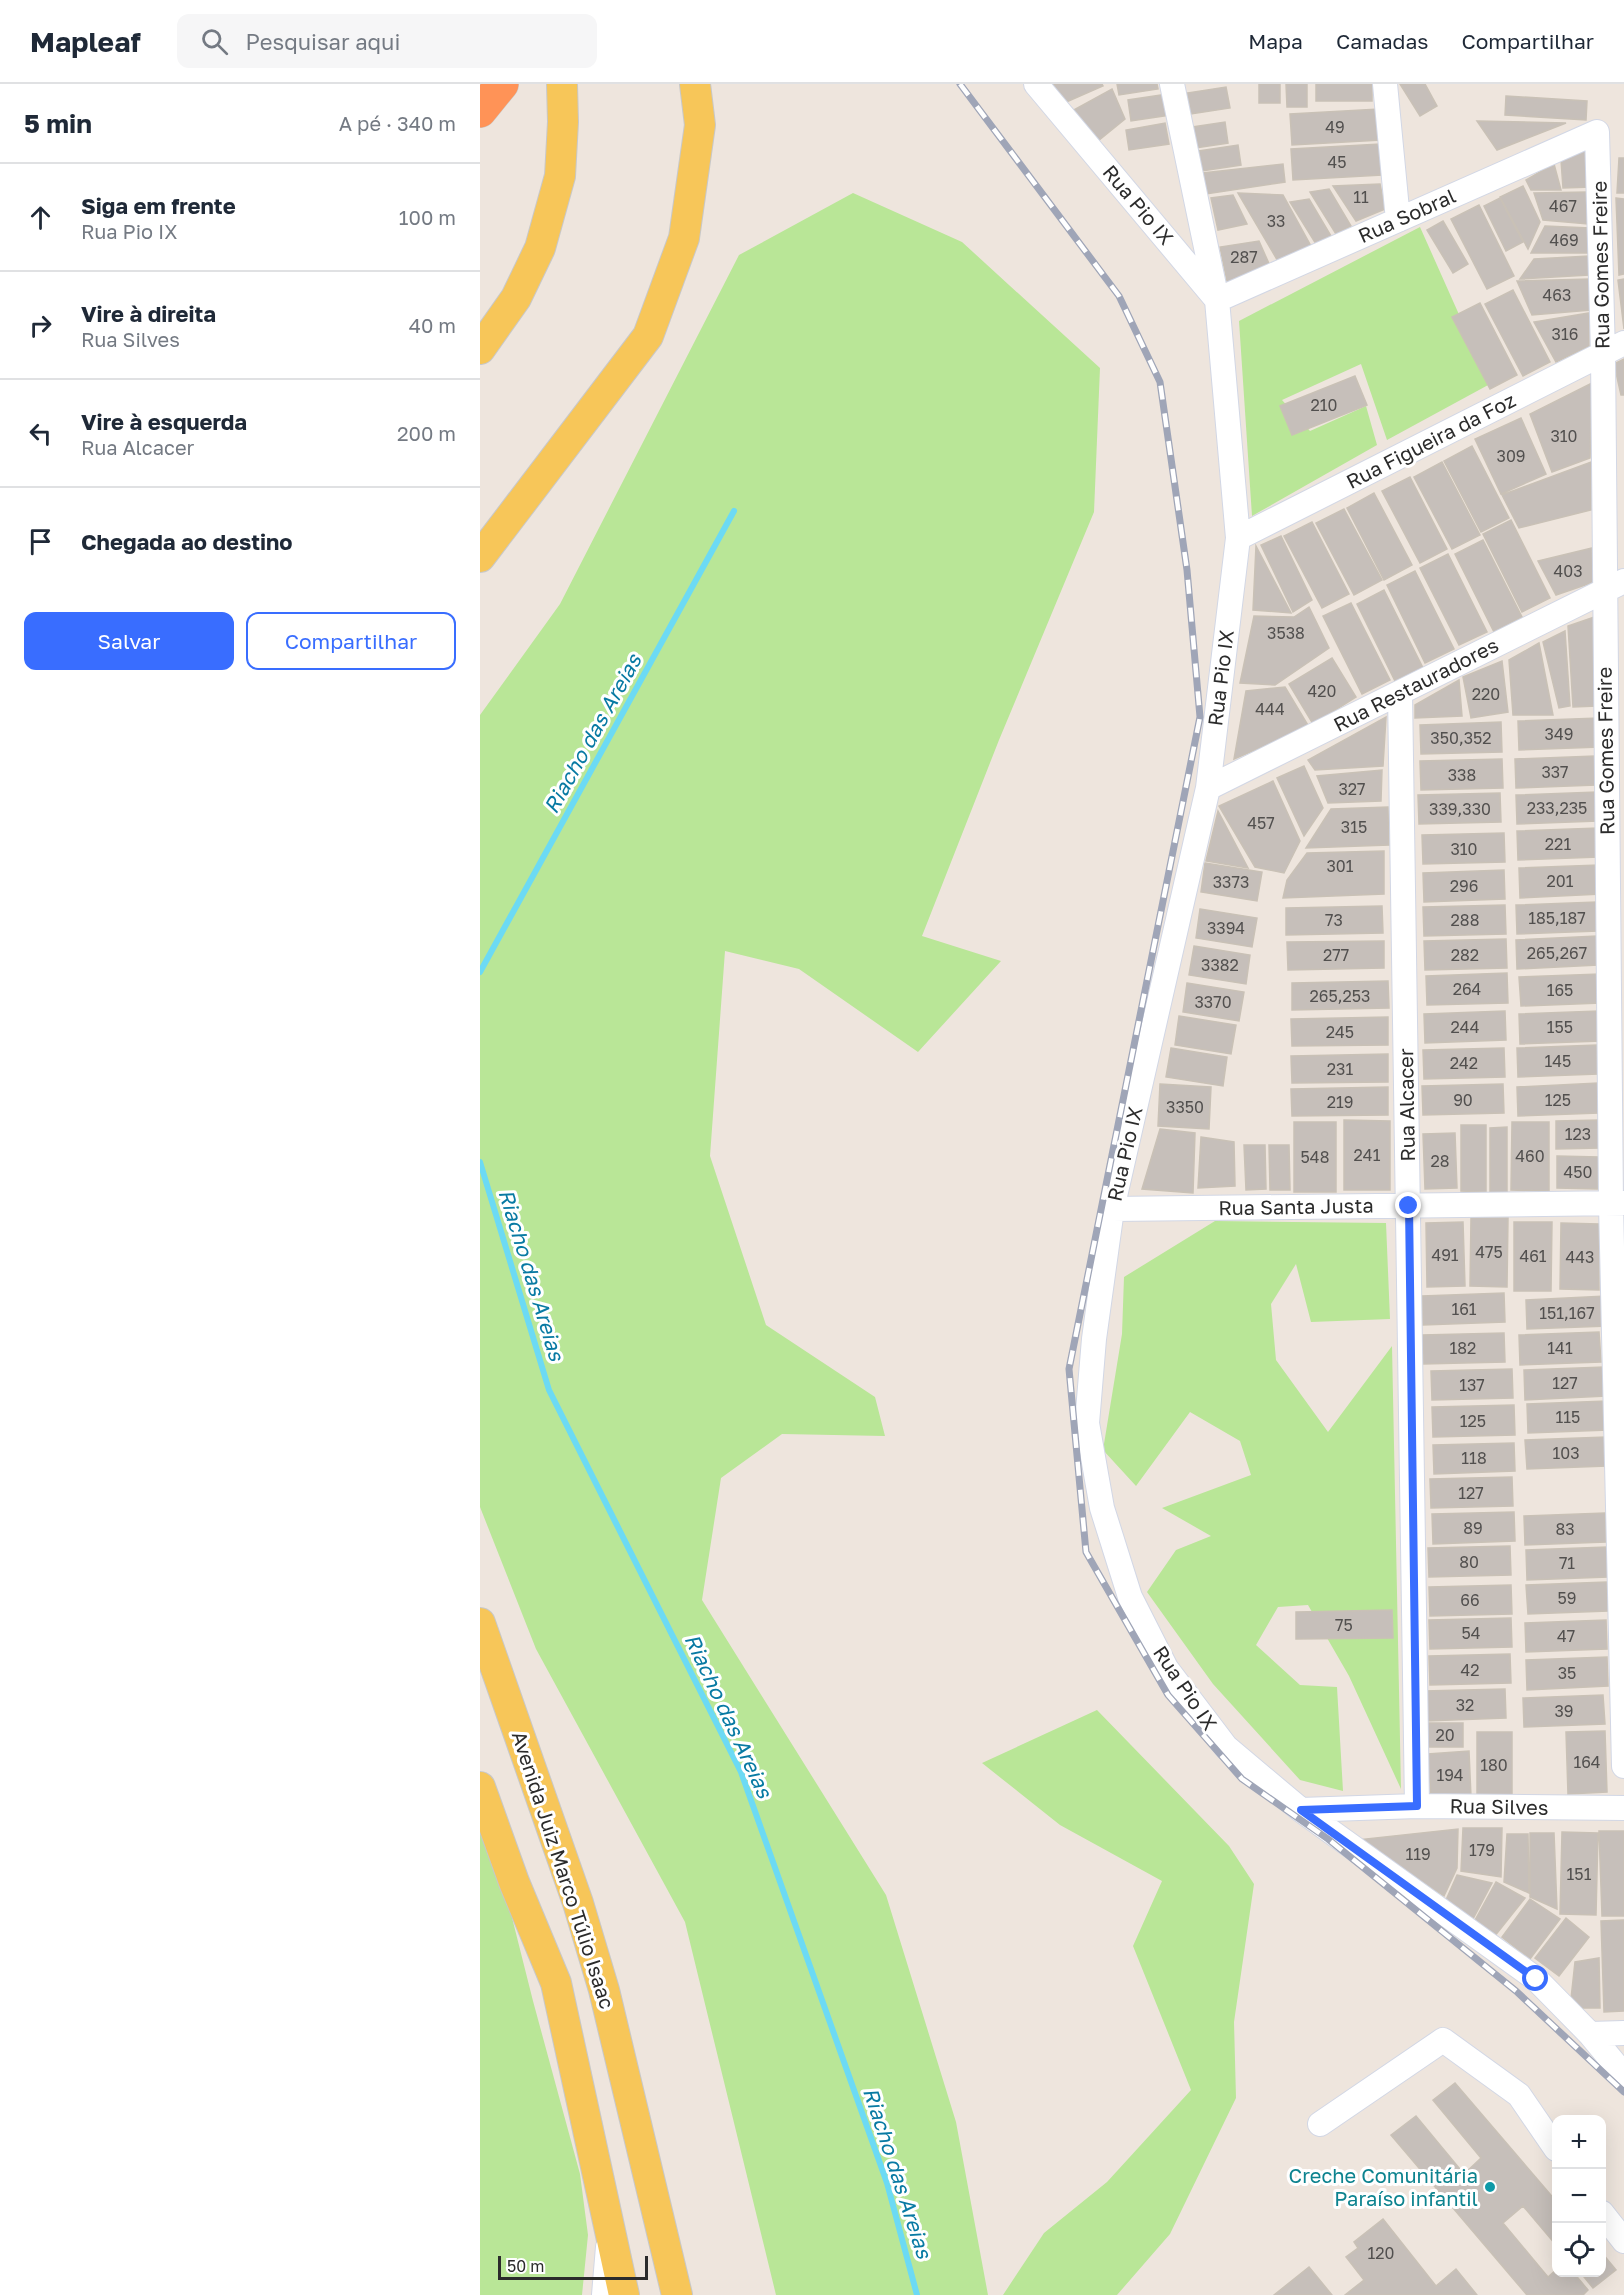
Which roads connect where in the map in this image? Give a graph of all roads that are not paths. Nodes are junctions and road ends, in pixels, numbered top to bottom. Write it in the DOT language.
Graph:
graph roads {
  1 [pos="502,84"];
  2 [pos="562,84"];
  3 [pos="695,84"];
  4 [pos="1036,84"];
  5 [pos="1172,84"];
  6 [pos="1385,84"];
  7 [pos="480,111"];
  8 [pos="1598,132"];
  9 [pos="1398,220"];
  10 [pos="1217,300"];
  11 [pos="1624,344"];
  12 [pos="480,349"];
  13 [pos="1603,354"];
  14 [pos="1238,538"];
  15 [pos="480,557"];
  16 [pos="1614,586"];
  17 [pos="1400,693"];
  18 [pos="1209,789"];
  19 [pos="1618,1204"];
  20 [pos="1409,1206"];
  21 [pos="1112,1209"];
  22 [pos="480,1623"];
  23 [pos="1624,1766"];
  24 [pos="480,1787"];
  25 [pos="1417,1806"];
  26 [pos="1624,1808"];
  27 [pos="1301,1810"];
  28 [pos="1624,2033"];
  29 [pos="1590,2034"];
  30 [pos="1624,2074"];
  31 [pos="1320,2124"];
  32 [pos="1552,2142"];
  33 [pos="1606,2218"];
  34 [pos="610,2227"];
  35 [pos="1624,2241"];
  36 [pos="604,2295"];
  37 [pos="624,2295"];
  38 [pos="678,2295"];
  1 -- 7 [label="highway"];
  2 -- 12 [label="main road"];
  3 -- 15 [label="main road"];
  4 -- 10 [label="street, Rua Pio IX"];
  5 -- 10 [label="street"];
  6 -- 9 [label="street"];
  8 -- 9 [label="street, Rua Sobral"];
  8 -- 13 [label="street, Rua Gomes Freire"];
  9 -- 10 [label="street, Rua Sobral"];
  10 -- 14 [label="street, Rua Pio IX"];
  11 -- 13 [label="street, Rua Figueira da Foz"];
  13 -- 14 [label="street, Rua Figueira da Foz"];
  13 -- 16 [label="street, Rua Gomes Freire"];
  14 -- 18 [label="street, Rua Pio IX"];
  16 -- 17 [label="street, Rua Restauradores"];
  16 -- 19 [label="street, Rua Gomes Freire"];
  17 -- 18 [label="street, Rua Restauradores"];
  17 -- 20 [label="street, Rua Alcacer"];
  18 -- 21 [label="street, Rua Pio IX"];
  19 -- 20 [label="street, Rua Santa Justa"];
  19 -- 23 [label="street, Rua Gomes Freire"];
  20 -- 21 [label="street, Rua Santa Justa"];
  20 -- 25 [label="street, Rua Alcacer"];
  21 -- 27 [label="street, Rua Pio IX"];
  22 -- 38 [label="main road, Avenida Juiz Marco Túlio Isaac"];
  24 -- 34 [label="main road"];
  25 -- 26 [label="street, Rua Silves"];
  25 -- 27 [label="street, Rua Silves"];
  27 -- 29 [label="street, Rua Pio IX"];
  28 -- 29 [label="street"];
  29 -- 30 [label="street, Rua Pio IX"];
  31 -- 32 [label="street"];
  33 -- 35 [label="street"];
  34 -- 36 [label="street"];
  34 -- 37 [label="main road"];
}
